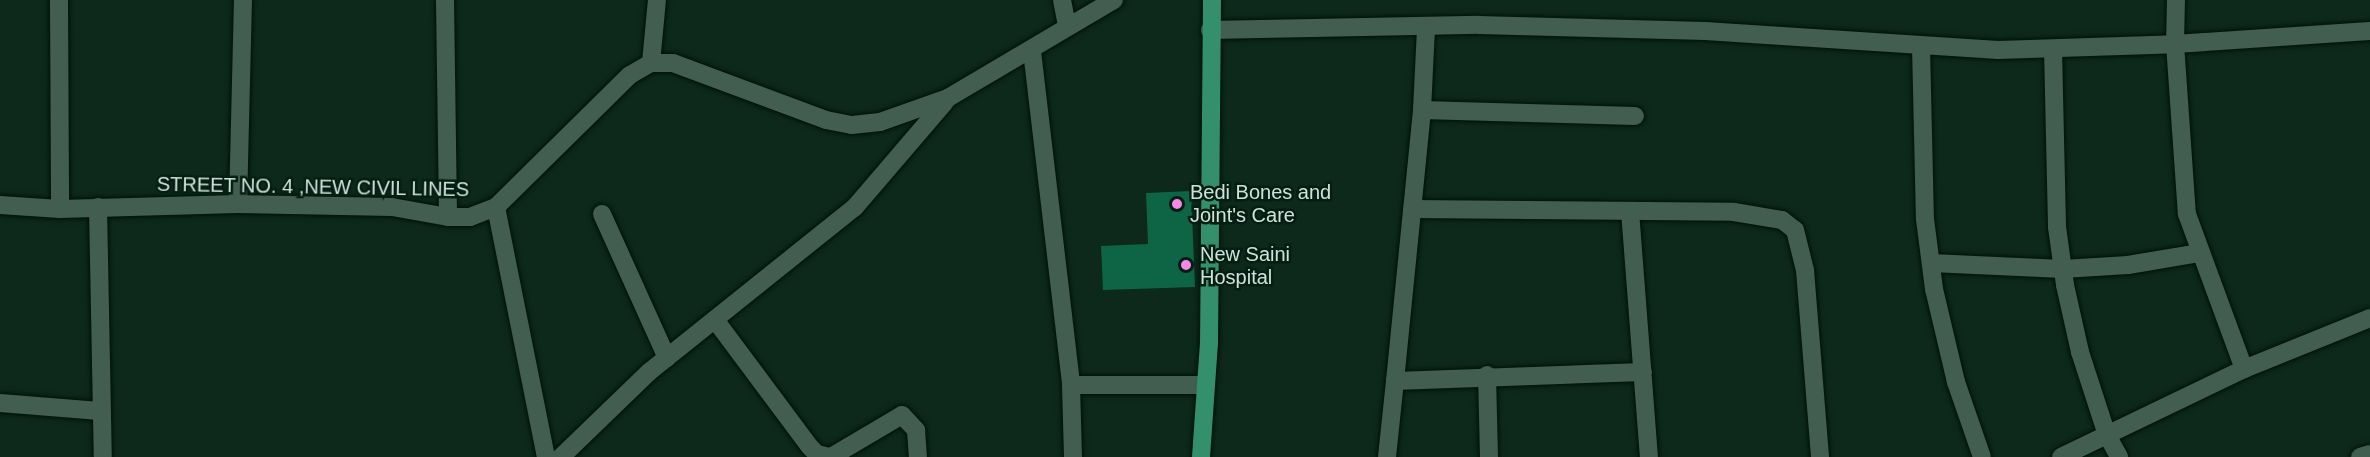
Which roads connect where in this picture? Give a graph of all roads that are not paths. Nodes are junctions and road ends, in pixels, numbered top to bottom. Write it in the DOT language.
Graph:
graph roads {
  1 [pos="59,0"];
  2 [pos="243,0"];
  3 [pos="446,0"];
  4 [pos="657,0"];
  5 [pos="1062,0"];
  6 [pos="1114,0"];
  7 [pos="1212,0"];
  8 [pos="2176,0"];
  9 [pos="1067,25"];
  10 [pos="1426,28"];
  11 [pos="1210,30"];
  12 [pos="2370,31"];
  13 [pos="2175,44"];
  14 [pos="1921,46"];
  15 [pos="2053,49"];
  16 [pos="1032,51"];
  17 [pos="651,63"];
  18 [pos="948,98"];
  19 [pos="1422,110"];
  20 [pos="1635,116"];
  21 [pos="238,204"];
  22 [pos="0,205"];
  23 [pos="98,207"];
  24 [pos="496,207"];
  25 [pos="60,209"];
  26 [pos="1412,210"];
  27 [pos="1630,211"];
  28 [pos="602,214"];
  29 [pos="448,217"];
  30 [pos="2200,254"];
  31 [pos="1931,263"];
  32 [pos="2062,269"];
  33 [pos="2370,318"];
  34 [pos="716,321"];
  35 [pos="667,358"];
  36 [pos="2244,369"];
  37 [pos="1643,372"];
  38 [pos="1487,375"];
  39 [pos="1395,381"];
  40 [pos="1071,385"];
  41 [pos="1204,385"];
  42 [pos="0,403"];
  43 [pos="100,411"];
  44 [pos="2108,435"];
  45 [pos="2370,454"];
  46 [pos="103,457"];
  47 [pos="546,457"];
  48 [pos="561,457"];
  49 [pos="831,457"];
  50 [pos="918,457"];
  51 [pos="1073,457"];
  52 [pos="1201,457"];
  53 [pos="1387,457"];
  54 [pos="1489,457"];
  55 [pos="1649,457"];
  56 [pos="1820,457"];
  57 [pos="1982,457"];
  58 [pos="2061,457"];
  59 [pos="2119,457"];
  60 [pos="2360,457"];
  1 -- 25 [label="street"];
  2 -- 21 [label="street"];
  3 -- 29 [label="street"];
  4 -- 17 [label="street"];
  5 -- 9 [label="street"];
  6 -- 9 [label="street"];
  7 -- 11 [label="main road"];
  8 -- 13 [label="street"];
  9 -- 16 [label="street"];
  10 -- 11 [label="street"];
  10 -- 14 [label="street"];
  10 -- 19 [label="street"];
  11 -- 41 [label="main road"];
  12 -- 13 [label="street"];
  13 -- 15 [label="street"];
  13 -- 30 [label="street"];
  14 -- 15 [label="street"];
  14 -- 31 [label="street"];
  15 -- 32 [label="street"];
  16 -- 18 [label="street"];
  16 -- 40 [label="street"];
  17 -- 18 [label="street"];
  17 -- 24 [label="street, STREET NO. 4 ,NEW CIVIL LINES"];
  18 -- 34 [label="street"];
  19 -- 20 [label="street"];
  19 -- 26 [label="street"];
  21 -- 23 [label="street, STREET NO. 4 ,NEW CIVIL LINES"];
  21 -- 29 [label="street, STREET NO. 4 ,NEW CIVIL LINES"];
  22 -- 25 [label="street, STREET NO. 4 ,NEW CIVIL LINES"];
  23 -- 25 [label="street, STREET NO. 4 ,NEW CIVIL LINES"];
  23 -- 43 [label="street"];
  24 -- 29 [label="street, STREET NO. 4 ,NEW CIVIL LINES"];
  24 -- 47 [label="street"];
  26 -- 27 [label="street"];
  26 -- 39 [label="street"];
  27 -- 37 [label="street"];
  27 -- 56 [label="street"];
  28 -- 35 [label="street"];
  30 -- 32 [label="street"];
  30 -- 36 [label="street"];
  31 -- 32 [label="street"];
  31 -- 57 [label="street"];
  32 -- 44 [label="street"];
  33 -- 36 [label="street"];
  34 -- 35 [label="street"];
  34 -- 49 [label="street"];
  35 -- 48 [label="street"];
  36 -- 44 [label="street"];
  37 -- 38 [label="street"];
  37 -- 55 [label="street"];
  38 -- 39 [label="street"];
  38 -- 54 [label="street"];
  39 -- 53 [label="street"];
  40 -- 41 [label="street"];
  40 -- 51 [label="street"];
  41 -- 52 [label="main road"];
  42 -- 43 [label="street"];
  43 -- 46 [label="street"];
  44 -- 58 [label="street"];
  44 -- 59 [label="street"];
  45 -- 60 [label="street"];
  49 -- 50 [label="street"];
}
